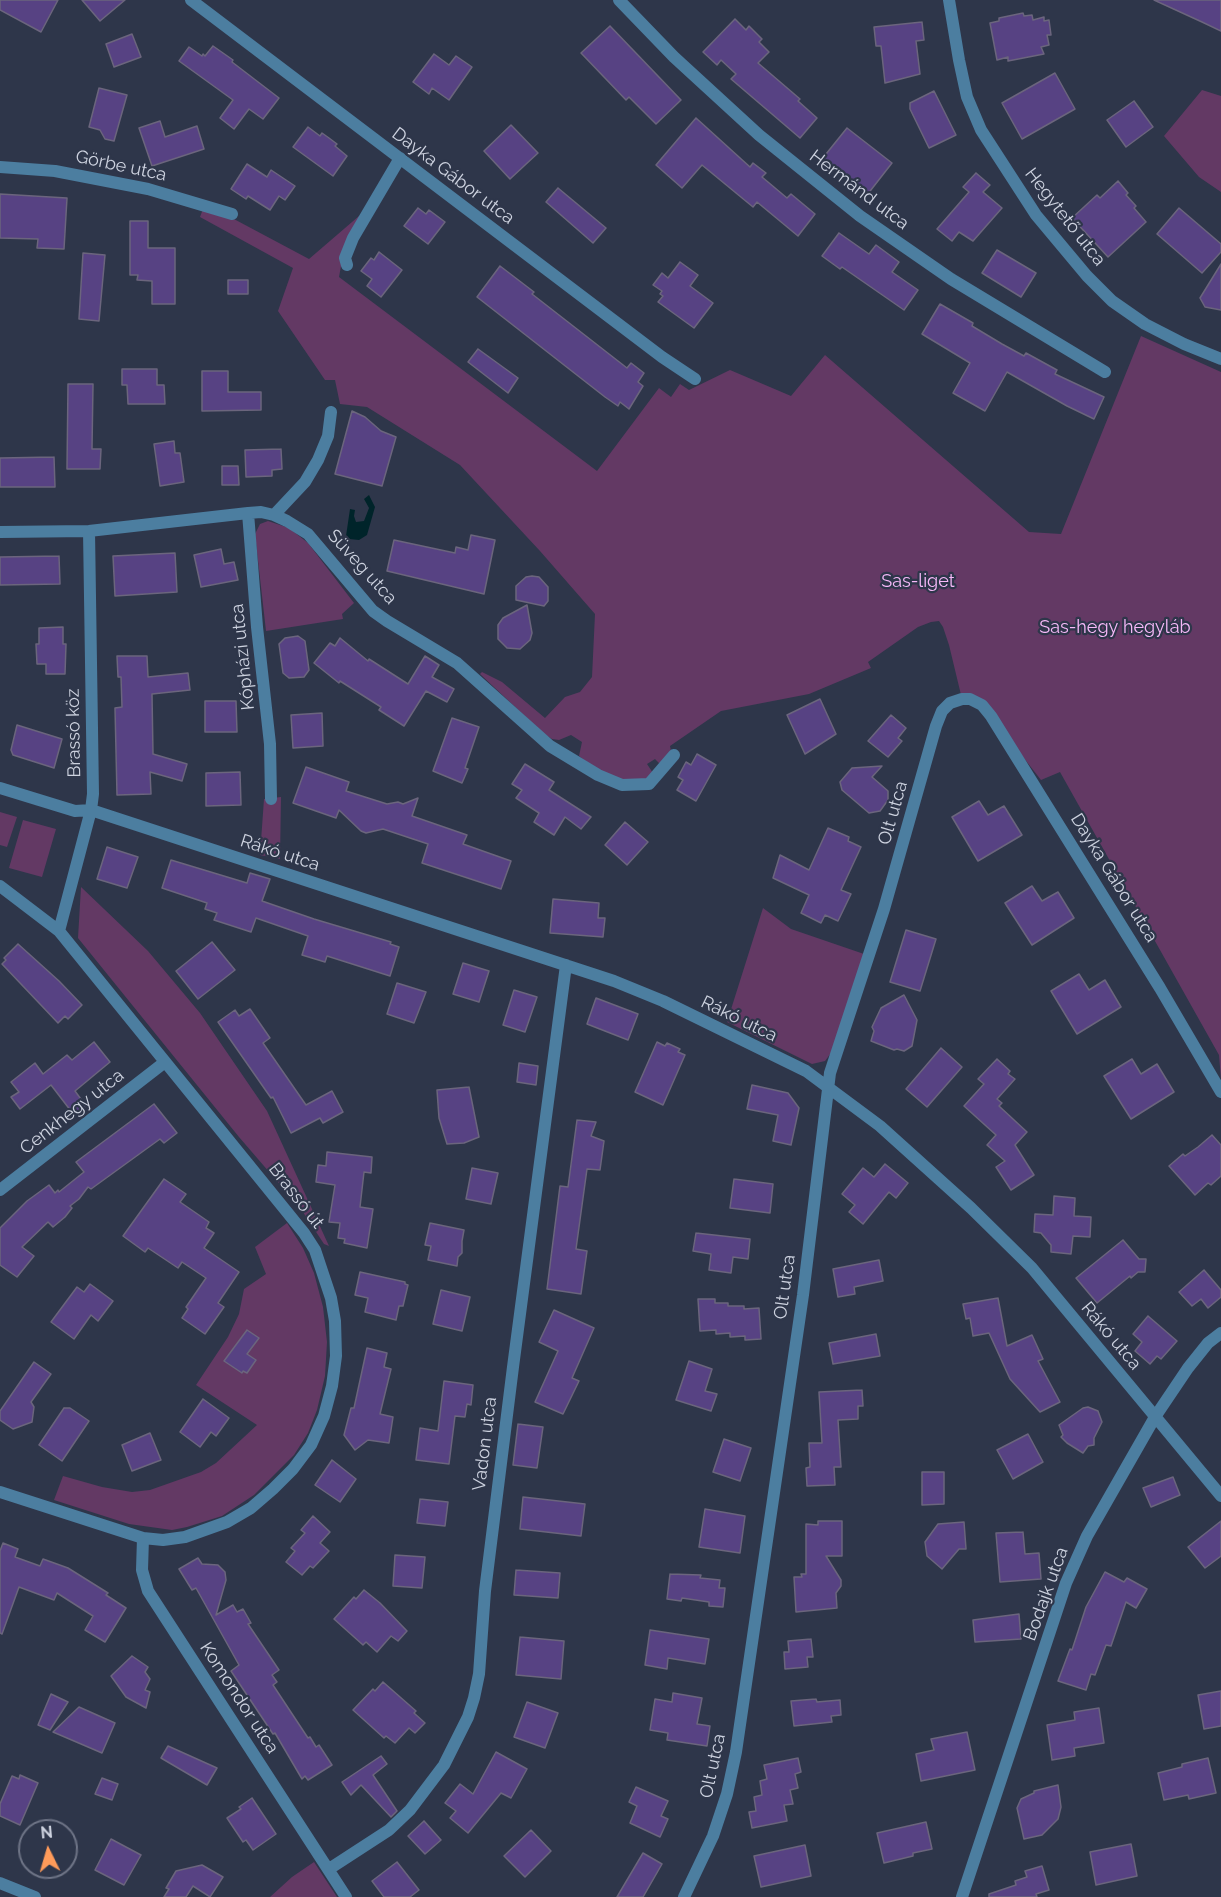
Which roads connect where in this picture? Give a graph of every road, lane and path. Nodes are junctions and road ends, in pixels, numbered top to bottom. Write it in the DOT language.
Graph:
graph roads {
  1 [pos="191,0"];
  2 [pos="619,0"];
  3 [pos="949,0"];
  4 [pos="400,159"];
  5 [pos="0,168"];
  6 [pos="232,214"];
  7 [pos="347,265"];
  8 [pos="1221,359"];
  9 [pos="1105,372"];
  10 [pos="695,379"];
  11 [pos="331,412"];
  12 [pos="248,513"];
  13 [pos="274,515"];
  14 [pos="89,531"];
  15 [pos="0,532"];
  16 [pos="962,699"];
  17 [pos="674,755"];
  18 [pos="0,788"];
  19 [pos="271,799"];
  20 [pos="91,810"];
  21 [pos="0,886"];
  22 [pos="59,931"];
  23 [pos="566,966"];
  24 [pos="165,1062"];
  25 [pos="829,1089"];
  26 [pos="1221,1092"];
  27 [pos="0,1191"];
  28 [pos="1221,1333"];
  29 [pos="1155,1417"];
  30 [pos="0,1492"];
  31 [pos="1221,1496"];
  32 [pos="143,1538"];
  33 [pos="329,1869"];
  34 [pos="0,1883"];
  35 [pos="35,1897"];
  36 [pos="346,1897"];
  37 [pos="684,1897"];
  38 [pos="962,1897"];
  1 -- 4 [label="street, Dayka Gábor utca"];
  2 -- 9 [label="street, Hermánd utca"];
  3 -- 8 [label="street, Hegytető utca"];
  4 -- 7 [label="street"];
  4 -- 10 [label="street, Dayka Gábor utca"];
  5 -- 6 [label="street, Görbe utca"];
  11 -- 13 [label="street"];
  12 -- 13 [label="street, Süveg utca"];
  12 -- 14 [label="street, Süveg utca"];
  12 -- 19 [label="street, Kópházi utca"];
  13 -- 17 [label="street, Süveg utca"];
  14 -- 15 [label="street, Süveg utca"];
  14 -- 20 [label="street, Brassó köz"];
  16 -- 25 [label="street, Olt utca"];
  16 -- 26 [label="street, Dayka Gábor utca"];
  18 -- 20 [label="street"];
  20 -- 22 [label="street, Brassó köz"];
  20 -- 23 [label="street, Rákó utca"];
  21 -- 22 [label="street, Brassó út"];
  22 -- 24 [label="street, Brassó út"];
  23 -- 25 [label="street, Rákó utca"];
  23 -- 33 [label="street, Vadon utca"];
  24 -- 27 [label="street, Cenkhegy utca"];
  24 -- 32 [label="street, Brassó út"];
  25 -- 29 [label="street, Rákó utca"];
  25 -- 37 [label="street, Olt utca"];
  28 -- 29 [label="street, Bodajk utca"];
  29 -- 31 [label="street, Rákó utca"];
  29 -- 38 [label="street, Bodajk utca"];
  30 -- 32 [label="street, Brassó út"];
  32 -- 33 [label="street, Komondor utca"];
  33 -- 36 [label="street"];
  34 -- 35 [label="street"];
}
